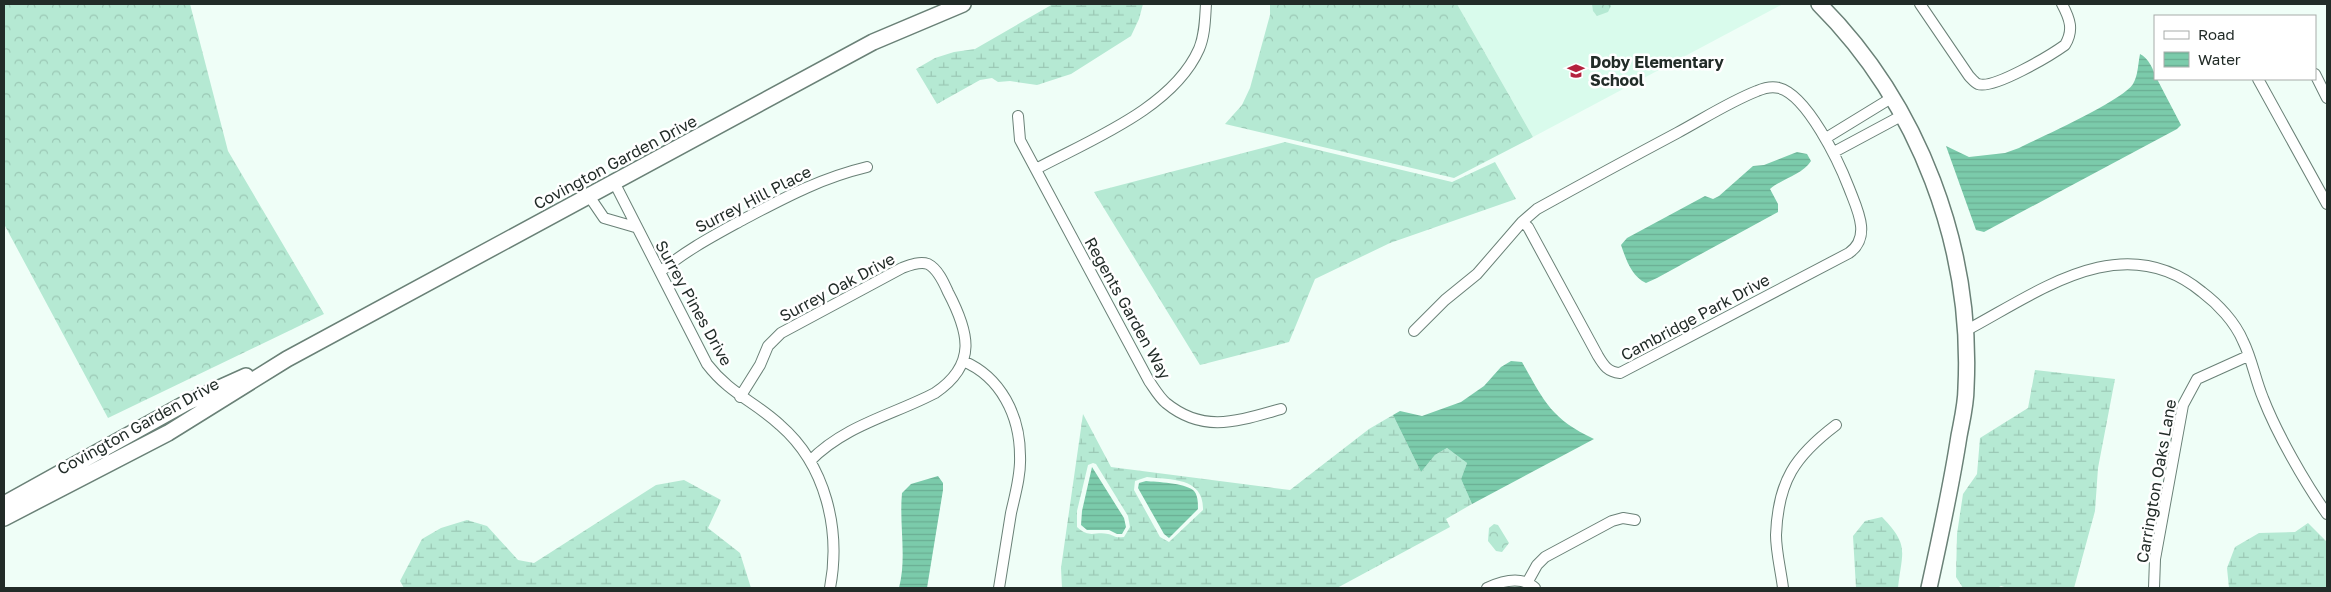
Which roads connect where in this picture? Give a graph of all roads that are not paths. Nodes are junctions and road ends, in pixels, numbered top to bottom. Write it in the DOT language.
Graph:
graph roads {
  1 [pos="963,4"];
  2 [pos="1206,4"];
  3 [pos="1819,4"];
  4 [pos="1920,4"];
  5 [pos="2062,4"];
  6 [pos="2316,76"];
  7 [pos="2259,80"];
  8 [pos="1893,97"];
  9 [pos="2327,98"];
  10 [pos="1903,115"];
  11 [pos="1018,116"];
  12 [pos="1826,138"];
  13 [pos="1834,152"];
  14 [pos="867,167"];
  15 [pos="1036,169"];
  16 [pos="614,182"];
  17 [pos="589,196"];
  18 [pos="2327,204"];
  19 [pos="1522,222"];
  20 [pos="635,227"];
  21 [pos="660,272"];
  22 [pos="1966,330"];
  23 [pos="1414,331"];
  24 [pos="2248,356"];
  25 [pos="287,359"];
  26 [pos="963,361"];
  27 [pos="740,397"];
  28 [pos="1281,409"];
  29 [pos="1836,425"];
  30 [pos="810,460"];
  31 [pos="4,504"];
  32 [pos="2327,514"];
  33 [pos="4,518"];
  34 [pos="1635,520"];
  35 [pos="1531,586"];
  36 [pos="830,588"];
  37 [pos="999,588"];
  38 [pos="1487,588"];
  39 [pos="1782,588"];
  40 [pos="1929,588"];
  41 [pos="2154,588"];
  1 -- 16 [label="street, Covington Garden Drive"];
  2 -- 15 [label="street"];
  3 -- 8 [label="street"];
  4 -- 5 [label="street"];
  6 -- 9 [label="street"];
  7 -- 18 [label="street"];
  8 -- 10 [label="street"];
  8 -- 12 [label="street"];
  10 -- 13 [label="street"];
  10 -- 22 [label="street"];
  11 -- 15 [label="street, Regents Garden Way"];
  12 -- 13 [label="street, Cambridge Park Drive"];
  12 -- 19 [label="street, Cambridge Park Drive"];
  13 -- 19 [label="street, Cambridge Park Drive"];
  14 -- 21 [label="street, Surrey Hill Place"];
  15 -- 28 [label="street, Regents Garden Way"];
  16 -- 17 [label="street, Covington Garden Drive"];
  16 -- 20 [label="street, Surrey Pines Drive"];
  17 -- 20 [label="street"];
  17 -- 25 [label="street, Covington Garden Drive"];
  19 -- 23 [label="street, Cambridge Park Drive"];
  20 -- 21 [label="street, Surrey Pines Drive"];
  21 -- 27 [label="street, Surrey Pines Drive"];
  22 -- 24 [label="street"];
  22 -- 40 [label="street"];
  24 -- 32 [label="street"];
  24 -- 41 [label="street, Carrington Oaks Lane"];
  25 -- 31 [label="street, Covington Garden Drive"];
  25 -- 33 [label="street, Covington Garden Drive"];
  26 -- 27 [label="street, Surrey Oak Drive"];
  26 -- 30 [label="street, Surrey Oak Drive"];
  26 -- 37 [label="street"];
  27 -- 30 [label="street, Surrey Pines Drive"];
  29 -- 39 [label="street"];
  30 -- 36 [label="street, Surrey Pines Drive"];
  34 -- 35 [label="street"];
  35 -- 38 [label="street"];
}
